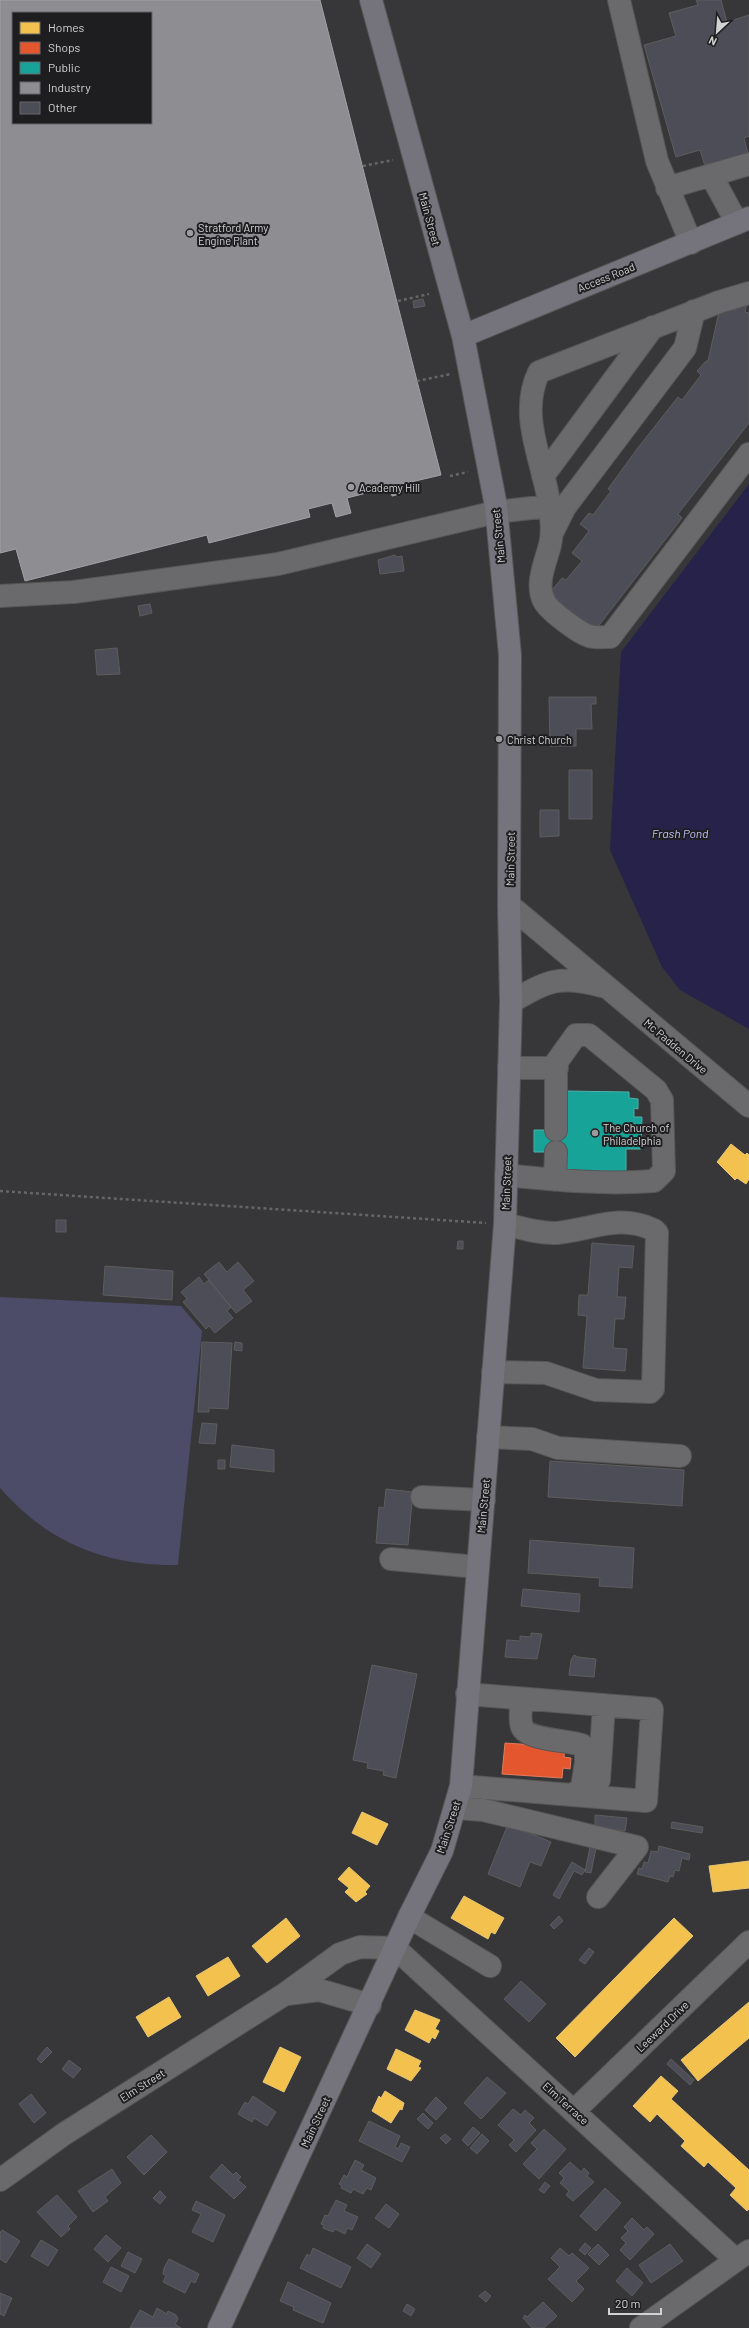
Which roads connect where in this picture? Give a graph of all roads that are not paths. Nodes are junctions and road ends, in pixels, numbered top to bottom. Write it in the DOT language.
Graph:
graph roads {
  1 [pos="371,0"];
  2 [pos="619,0"];
  3 [pos="749,164"];
  4 [pos="711,175"];
  5 [pos="667,188"];
  6 [pos="743,221"];
  7 [pos="691,243"];
  8 [pos="749,293"];
  9 [pos="694,311"];
  10 [pos="653,327"];
  11 [pos="463,336"];
  12 [pos="749,454"];
  13 [pos="543,476"];
  14 [pos="549,506"];
  15 [pos="496,512"];
  16 [pos="551,536"];
  17 [pos="0,596"];
  18 [pos="509,905"];
  19 [pos="604,986"];
  20 [pos="511,1002"];
  21 [pos="509,1068"];
  22 [pos="557,1068"];
  23 [pos="749,1106"];
  24 [pos="556,1130"];
  25 [pos="556,1152"];
  26 [pos="506,1175"];
  27 [pos="555,1180"];
  28 [pos="505,1224"];
  29 [pos="493,1372"];
  30 [pos="488,1437"];
  31 [pos="680,1456"];
  32 [pos="422,1497"];
  33 [pos="484,1500"];
  34 [pos="391,1559"];
  35 [pos="477,1567"];
  36 [pos="467,1694"];
  37 [pos="522,1699"];
  38 [pos="604,1705"];
  39 [pos="461,1786"];
  40 [pos="573,1795"];
  41 [pos="598,1797"];
  42 [pos="455,1808"];
  43 [pos="598,1897"];
  44 [pos="409,1917"];
  45 [pos="749,1942"];
  46 [pos="395,1948"];
  47 [pos="490,1966"];
  48 [pos="285,1994"];
  49 [pos="370,2005"];
  50 [pos="574,2110"];
  51 [pos="0,2180"];
  52 [pos="743,2255"];
  53 [pos="219,2328"];
  54 [pos="641,2328"];
  1 -- 11 [label="main road, Main Street"];
  2 -- 5 [label="street"];
  3 -- 4 [label="street"];
  4 -- 5 [label="street"];
  4 -- 6 [label="street"];
  5 -- 7 [label="street"];
  6 -- 7 [label="main road, Access Road"];
  7 -- 11 [label="main road, Access Road"];
  8 -- 9 [label="street"];
  9 -- 10 [label="street"];
  9 -- 16 [label="street"];
  10 -- 13 [label="street"];
  10 -- 13 [label="street"];
  11 -- 15 [label="main road, Main Street"];
  12 -- 16 [label="street"];
  13 -- 14 [label="street"];
  14 -- 15 [label="street"];
  14 -- 16 [label="street"];
  15 -- 17 [label="street"];
  15 -- 18 [label="main road, Main Street"];
  18 -- 19 [label="street, Mc Padden Drive"];
  18 -- 20 [label="main road, Main Street"];
  19 -- 20 [label="street, Mc Padden Drive"];
  19 -- 23 [label="street, Mc Padden Drive"];
  20 -- 21 [label="main road, Main Street"];
  21 -- 22 [label="street"];
  21 -- 26 [label="main road, Main Street"];
  22 -- 24 [label="street"];
  22 -- 27 [label="street"];
  25 -- 27 [label="street"];
  26 -- 27 [label="street"];
  26 -- 28 [label="main road, Main Street"];
  28 -- 29 [label="main road, Main Street"];
  28 -- 29 [label="street"];
  29 -- 30 [label="main road, Main Street"];
  30 -- 31 [label="street"];
  30 -- 33 [label="main road, Main Street"];
  32 -- 33 [label="street"];
  33 -- 35 [label="main road, Main Street"];
  34 -- 35 [label="street"];
  35 -- 36 [label="main road, Main Street"];
  36 -- 37 [label="street"];
  36 -- 39 [label="main road, Main Street"];
  37 -- 38 [label="street"];
  37 -- 40 [label="street"];
  38 -- 41 [label="street"];
  38 -- 41 [label="street"];
  39 -- 40 [label="street"];
  39 -- 42 [label="main road, Main Street"];
  40 -- 41 [label="street"];
  42 -- 43 [label="street"];
  42 -- 44 [label="main road, Main Street"];
  44 -- 46 [label="main road, Main Street"];
  44 -- 47 [label="street"];
  45 -- 50 [label="street, Leeward Drive"];
  46 -- 48 [label="street, Elm Street"];
  46 -- 49 [label="main road, Main Street"];
  46 -- 50 [label="street, Elm Terrace"];
  48 -- 49 [label="street, Elm Street"];
  48 -- 51 [label="street, Elm Street"];
  49 -- 53 [label="main road, Main Street"];
  50 -- 52 [label="street, Elm Terrace"];
  52 -- 54 [label="street"];
}
